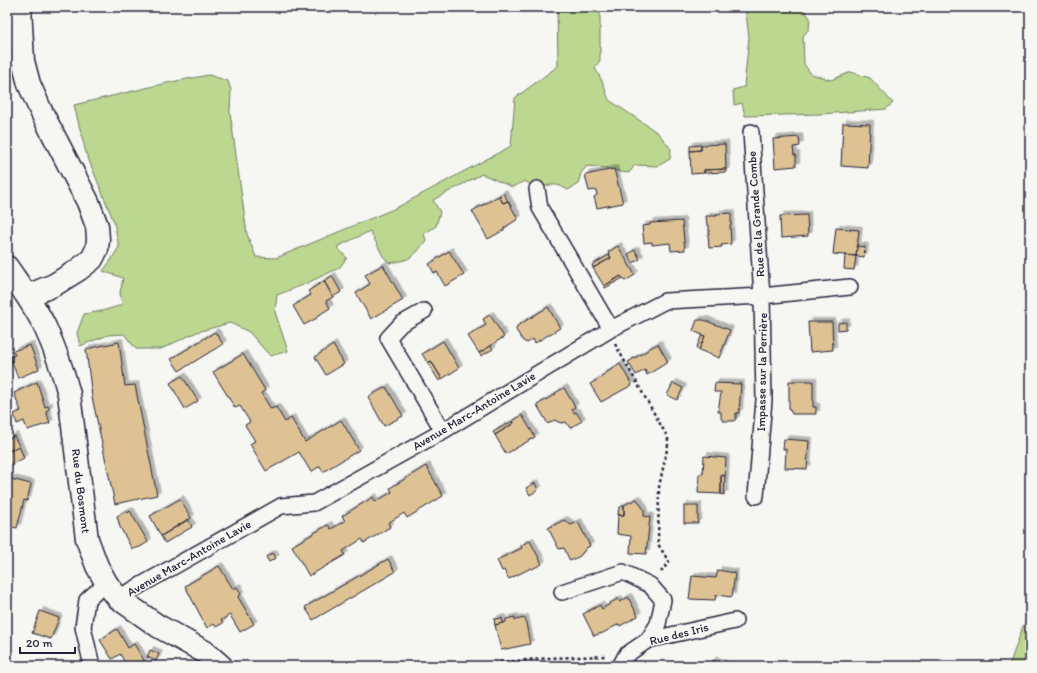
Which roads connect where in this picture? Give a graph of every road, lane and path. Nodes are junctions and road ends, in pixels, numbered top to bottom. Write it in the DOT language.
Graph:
graph roads {
  1 [pos="20,7"];
  2 [pos="751,132"];
  3 [pos="537,189"];
  4 [pos="7,267"];
  5 [pos="850,287"];
  6 [pos="27,296"];
  7 [pos="762,296"];
  8 [pos="424,311"];
  9 [pos="611,329"];
  10 [pos="443,431"];
  11 [pos="756,496"];
  12 [pos="650,585"];
  13 [pos="113,591"];
  14 [pos="562,592"];
  15 [pos="735,621"];
  16 [pos="648,640"];
  17 [pos="623,661"];
  18 [pos="90,665"];
  19 [pos="221,666"];
  20 [pos="470,666"];
  1 -- 6 [label="street"];
  2 -- 7 [label="street, Rue de la Grande Combe"];
  3 -- 9 [label="street"];
  4 -- 6 [label="street, Rue du Bosmont"];
  5 -- 7 [label="street, Avenue Marc-Antoine Lavie"];
  6 -- 13 [label="street, Rue du Bosmont"];
  7 -- 9 [label="street, Avenue Marc-Antoine Lavie"];
  7 -- 11 [label="street, Impasse sur la Perrière"];
  8 -- 10 [label="street"];
  9 -- 10 [label="street, Avenue Marc-Antoine Lavie"];
  9 -- 12 [label="path"];
  10 -- 13 [label="street, Avenue Marc-Antoine Lavie"];
  12 -- 14 [label="street"];
  12 -- 16 [label="street"];
  13 -- 18 [label="street, Avenue Marc-Antoine Lavie"];
  13 -- 19 [label="street, Rue du Bosmont"];
  15 -- 16 [label="street, Rue des Iris"];
  16 -- 17 [label="street, Rue des Iris"];
  17 -- 20 [label="path"];
}
